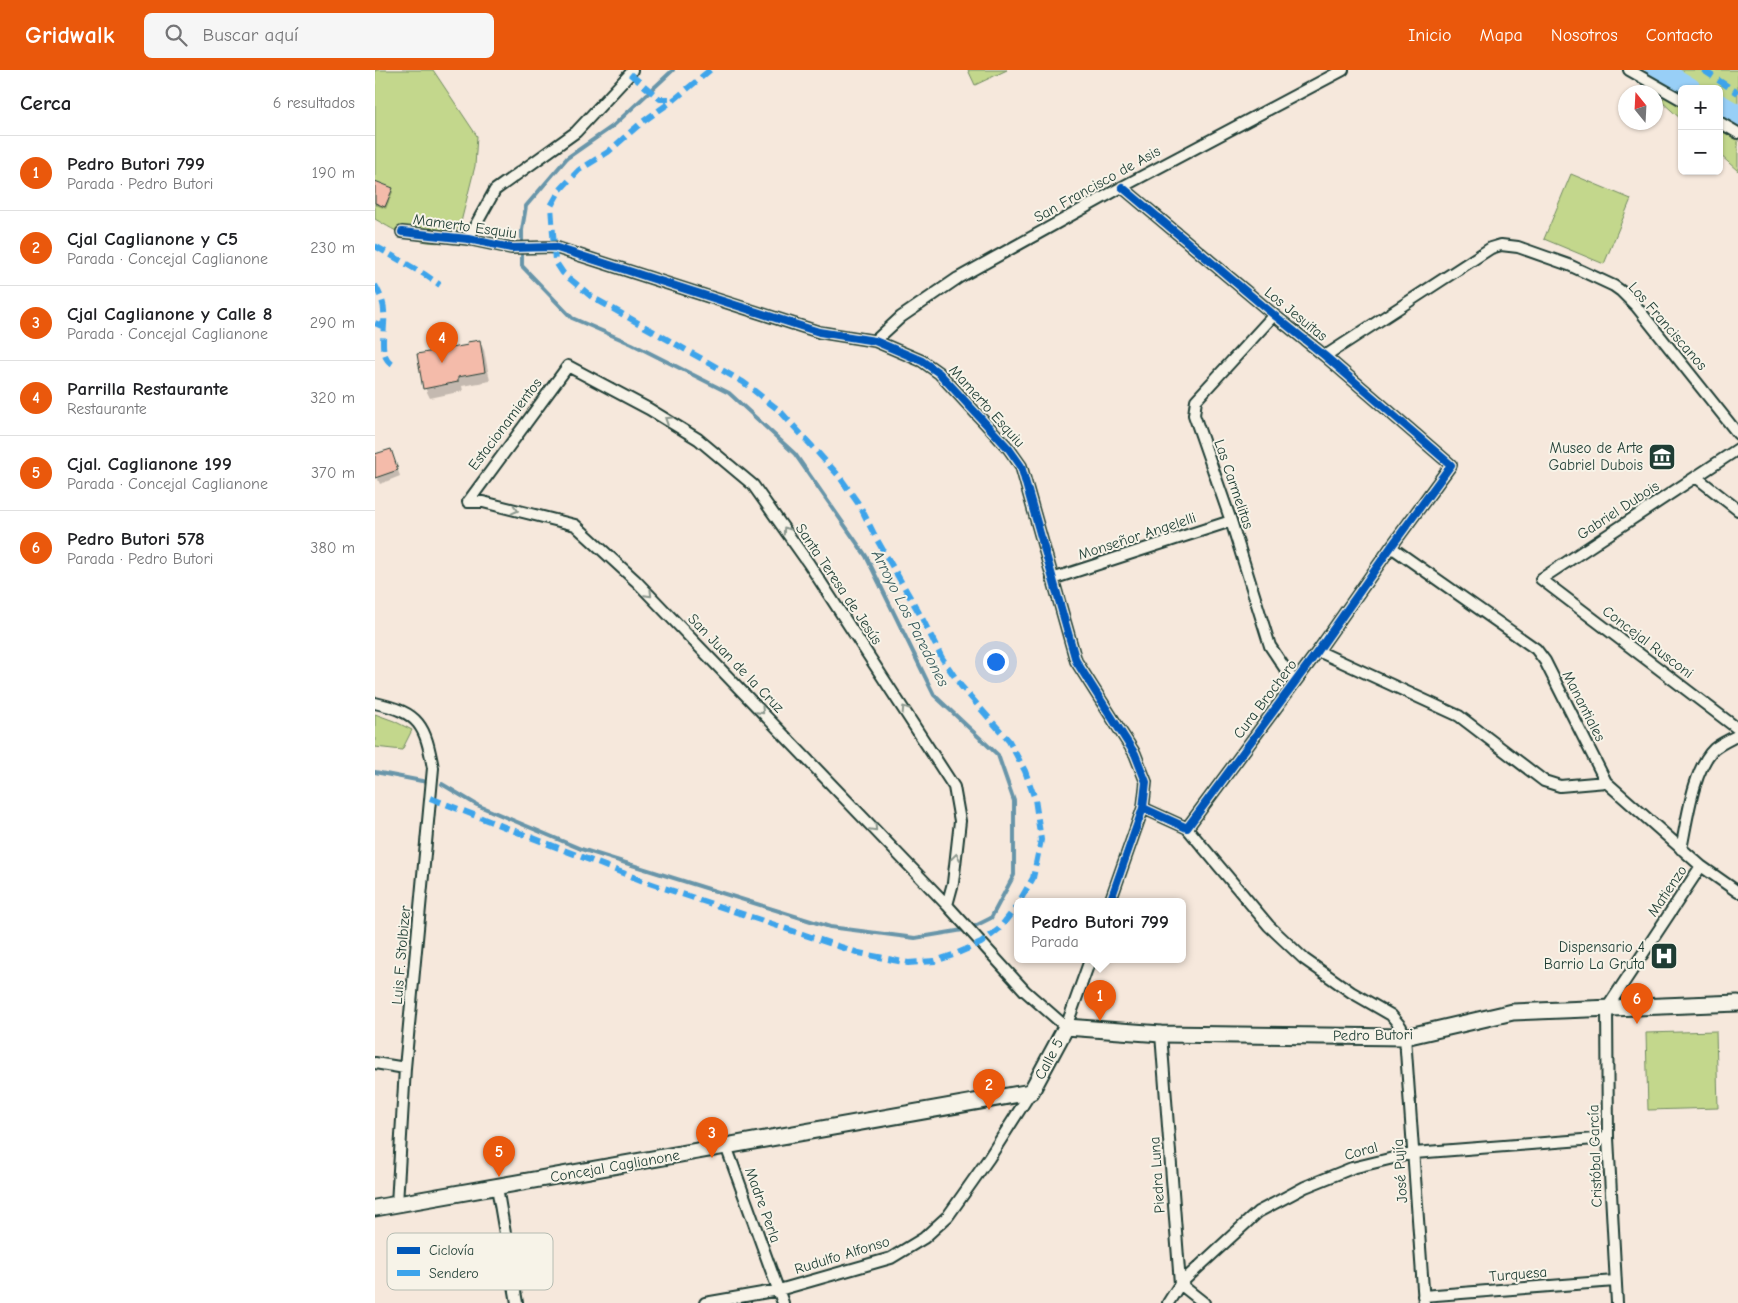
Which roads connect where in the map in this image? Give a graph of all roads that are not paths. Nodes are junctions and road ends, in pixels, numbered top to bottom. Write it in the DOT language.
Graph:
graph roads {
  1 [pos="631,70"];
  2 [pos="1343,70"];
  3 [pos="1629,70"];
  4 [pos="1678,98"];
  5 [pos="1723,124"];
  6 [pos="1738,133"];
  7 [pos="1122,186"];
  8 [pos="402,232"];
  9 [pos="468,239"];
  10 [pos="1274,315"];
  11 [pos="875,341"];
  12 [pos="1325,356"];
  13 [pos="568,366"];
  14 [pos="1738,434"];
  15 [pos="1738,450"];
  16 [pos="1451,465"];
  17 [pos="1695,476"];
  18 [pos="468,502"];
  19 [pos="1738,510"];
  20 [pos="1231,521"];
  21 [pos="1391,547"];
  22 [pos="1052,579"];
  23 [pos="1541,579"];
  24 [pos="1319,651"];
  25 [pos="1294,682"];
  26 [pos="375,703"];
  27 [pos="1738,729"];
  28 [pos="1738,734"];
  29 [pos="1606,782"];
  30 [pos="1143,808"];
  31 [pos="1187,828"];
  32 [pos="1681,849"];
  33 [pos="1701,866"];
  34 [pos="1738,892"];
  35 [pos="1111,898"];
  36 [pos="947,904"];
  37 [pos="1089,963"];
  38 [pos="1738,1003"];
  39 [pos="1607,1008"];
  40 [pos="1066,1027"];
  41 [pos="1161,1034"];
  42 [pos="1405,1037"];
  43 [pos="375,1063"];
  44 [pos="405,1068"];
  45 [pos="1031,1092"];
  46 [pos="1608,1138"];
  47 [pos="726,1146"];
  48 [pos="1414,1153"];
  49 [pos="497,1187"];
  50 [pos="397,1204"];
  51 [pos="375,1208"];
  52 [pos="505,1233"];
  53 [pos="1615,1281"];
  54 [pos="1180,1284"];
  55 [pos="515,1290"];
  56 [pos="779,1290"];
  57 [pos="1424,1300"];
  58 [pos="517,1303"];
  59 [pos="705,1303"];
  60 [pos="783,1303"];
  61 [pos="1168,1303"];
  62 [pos="1204,1303"];
  63 [pos="1617,1303"];
  1 -- 9 [label="street"];
  2 -- 7 [label="street, San Francisco de Asis"];
  3 -- 4 [label="street"];
  5 -- 6 [label="street"];
  7 -- 10 [label="street, Los Jesuitas"];
  7 -- 11 [label="street, San Francisco de Asis"];
  8 -- 9 [label="street, Mamerto Esquiu"];
  9 -- 11 [label="street, Mamerto Esquiu"];
  10 -- 12 [label="street, Los Jesuitas"];
  10 -- 20 [label="street, Las Carmelitas"];
  11 -- 22 [label="street, Mamerto Esquiu"];
  12 -- 14 [label="street, Los Franciscanos"];
  12 -- 16 [label="street, Los Jesuitas"];
  13 -- 18 [label="street, Estacionamientos"];
  36 -- 13 [label="street, Santa Teresa de Jesús, one-way"];
  15 -- 17 [label="street, Gabriel Dubois"];
  16 -- 21 [label="street, Cura Brochero"];
  17 -- 19 [label="street"];
  17 -- 23 [label="street, Gabriel Dubois"];
  18 -- 36 [label="street, San Juan de la Cruz, one-way"];
  20 -- 22 [label="street, Monseñor Angelelli"];
  20 -- 25 [label="street, Las Carmelitas"];
  21 -- 24 [label="street, Cura Brochero"];
  21 -- 29 [label="street, Manantiales"];
  22 -- 30 [label="street, Mamerto Esquiu"];
  23 -- 27 [label="street, Concejal Rusconi"];
  24 -- 25 [label="street, Cura Brochero"];
  24 -- 29 [label="street"];
  25 -- 31 [label="street, Cura Brochero"];
  26 -- 44 [label="street, Luis F. Stolbizer"];
  28 -- 32 [label="street, Matienzo"];
  29 -- 32 [label="street, Manantiales"];
  30 -- 31 [label="street"];
  30 -- 35 [label="street"];
  31 -- 42 [label="street"];
  32 -- 33 [label="street, Manantiales"];
  33 -- 34 [label="street, Manantiales"];
  33 -- 39 [label="street, Matienzo"];
  36 -- 40 [label="street, San Juan de la Cruz"];
  37 -- 40 [label="street"];
  38 -- 39 [label="street, Pedro Butori"];
  39 -- 42 [label="street, Pedro Butori"];
  39 -- 46 [label="street, Cristóbal García"];
  40 -- 41 [label="street, Pedro Butori"];
  40 -- 45 [label="street, Calle 5"];
  41 -- 42 [label="street, Pedro Butori"];
  41 -- 54 [label="street, Piedra Luna"];
  42 -- 48 [label="street, José Pujía"];
  43 -- 44 [label="street"];
  44 -- 50 [label="street, Luis F. Stolbizer"];
  45 -- 47 [label="street, Concejal Caglianone"];
  45 -- 56 [label="street, Rudulfo Alfonso"];
  46 -- 48 [label="street, Coral"];
  46 -- 53 [label="street, Cristóbal García"];
  47 -- 49 [label="street, Concejal Caglianone"];
  47 -- 56 [label="street, Madre Perla"];
  48 -- 54 [label="street, Coral"];
  48 -- 57 [label="street, José Pujía"];
  49 -- 50 [label="street, Concejal Caglianone"];
  49 -- 52 [label="street"];
  50 -- 51 [label="street, Concejal Caglianone"];
  53 -- 57 [label="street, Turquesa"];
  53 -- 63 [label="street, Cristóbal García"];
  54 -- 61 [label="street, Coral"];
  54 -- 62 [label="street"];
  55 -- 58 [label="street"];
  56 -- 59 [label="street, Rudulfo Alfonso"];
  56 -- 60 [label="street, Madre Perla"];
}
